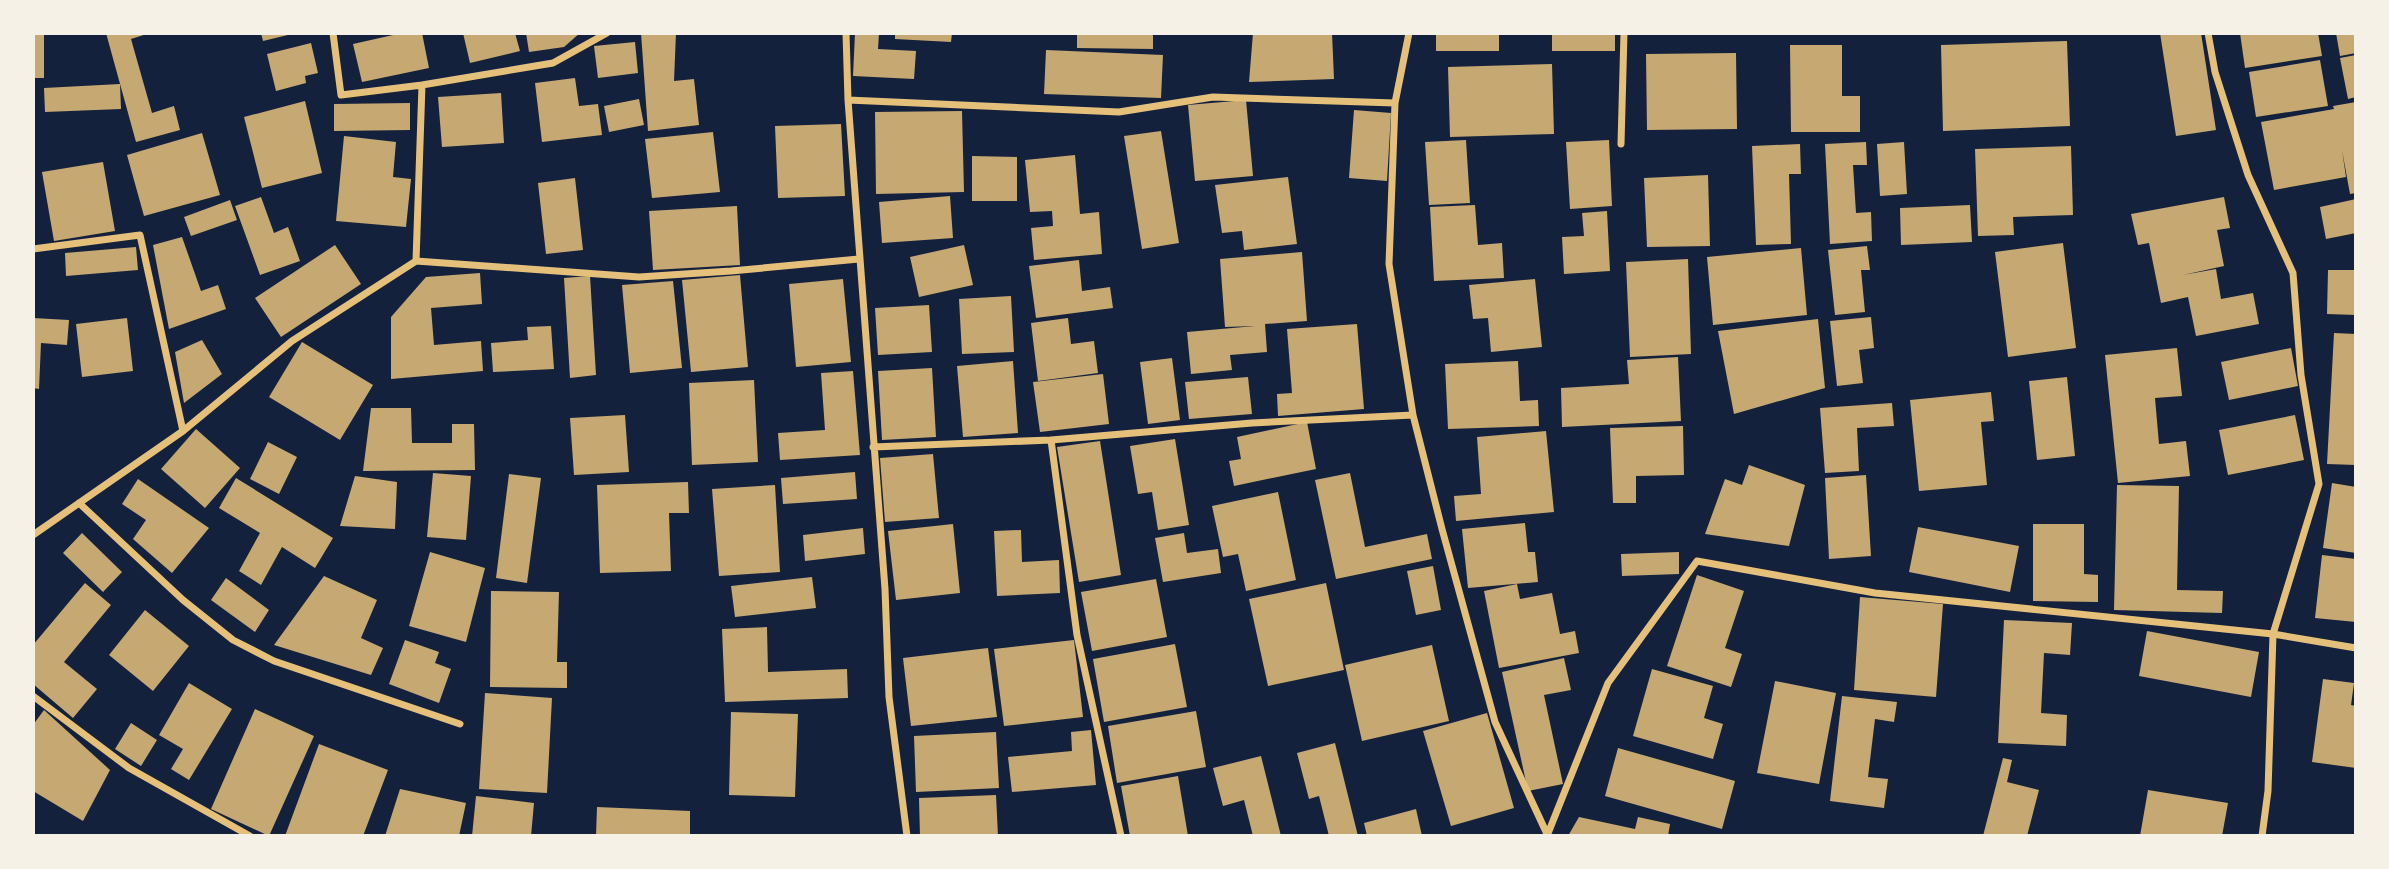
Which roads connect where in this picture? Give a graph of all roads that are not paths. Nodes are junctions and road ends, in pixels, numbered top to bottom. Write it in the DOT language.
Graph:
graph roads {
  1 [pos="333,33"];
  2 [pos="607,33"];
  3 [pos="846,33"];
  4 [pos="1409,33"];
  5 [pos="1624,33"];
  6 [pos="2208,33"];
  7 [pos="422,85"];
  8 [pos="848,100"];
  9 [pos="1395,103"];
  10 [pos="1621,144"];
  11 [pos="33,249"];
  12 [pos="859,259"];
  13 [pos="415,261"];
  14 [pos="1413,415"];
  15 [pos="183,432"];
  16 [pos="1051,440"];
  17 [pos="873,447"];
  18 [pos="79,503"];
  19 [pos="33,535"];
  20 [pos="2273,634"];
  21 [pos="2356,648"];
  22 [pos="33,696"];
  23 [pos="460,724"];
  24 [pos="1547,835"];
  25 [pos="250,836"];
  26 [pos="907,836"];
  27 [pos="1121,836"];
  28 [pos="2262,836"];
  1 -- 7 [label="street"];
  2 -- 7 [label="street"];
  3 -- 8 [label="street"];
  4 -- 9 [label="street"];
  5 -- 10 [label="street"];
  6 -- 20 [label="street"];
  7 -- 13 [label="street"];
  8 -- 9 [label="street"];
  8 -- 12 [label="street"];
  9 -- 14 [label="street"];
  11 -- 15 [label="street"];
  12 -- 13 [label="street"];
  12 -- 17 [label="street"];
  13 -- 15 [label="street"];
  14 -- 16 [label="street"];
  14 -- 24 [label="street"];
  15 -- 18 [label="street"];
  16 -- 17 [label="street"];
  16 -- 27 [label="street"];
  17 -- 26 [label="street"];
  18 -- 19 [label="street"];
  18 -- 23 [label="street"];
  20 -- 21 [label="street"];
  20 -- 24 [label="street"];
  20 -- 28 [label="street"];
  22 -- 25 [label="street"];
}
